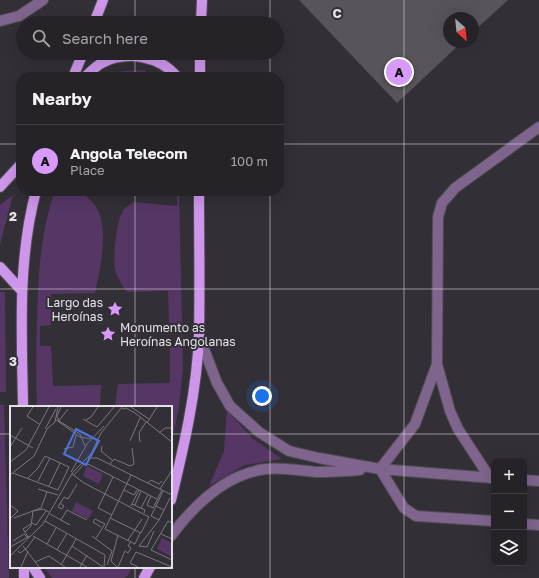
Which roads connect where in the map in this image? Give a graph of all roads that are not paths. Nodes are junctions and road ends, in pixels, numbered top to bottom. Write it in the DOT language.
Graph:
graph roads {
  1 [pos="43,0"];
  2 [pos="103,0"];
  3 [pos="202,0"];
  4 [pos="19,16"];
  5 [pos="97,16"];
  6 [pos="201,16"];
  7 [pos="16,17"];
  8 [pos="0,21"];
  9 [pos="80,60"];
  10 [pos="108,60"];
  11 [pos="154,60"];
  12 [pos="200,60"];
  13 [pos="75,72"];
  14 [pos="91,72"];
  15 [pos="173,72"];
  16 [pos="200,72"];
  17 [pos="539,127"];
  18 [pos="16,169"];
  19 [pos="0,187"];
  20 [pos="35,196"];
  21 [pos="199,196"];
  22 [pos="0,267"];
  23 [pos="22,291"];
  24 [pos="199,336"];
  25 [pos="437,364"];
  26 [pos="23,406"];
  27 [pos="380,469"];
  28 [pos="491,477"];
  29 [pos="491,478"];
  30 [pos="527,480"];
  31 [pos="539,481"];
  32 [pos="172,496"];
  33 [pos="491,521"];
  34 [pos="527,524"];
  35 [pos="539,525"];
  36 [pos="172,535"];
  37 [pos="34,568"];
  38 [pos="149,568"];
  39 [pos="154,568"];
  40 [pos="40,578"];
  41 [pos="144,578"];
  42 [pos="151,578"];
  1 -- 4 [label="street"];
  2 -- 5 [label="main road"];
  3 -- 6 [label="main road"];
  7 -- 8 [label="street"];
  9 -- 13 [label="main road"];
  10 -- 14 [label="main road"];
  11 -- 15 [label="main road"];
  12 -- 16 [label="main road"];
  17 -- 25 [label="street"];
  18 -- 19 [label="main road"];
  20 -- 23 [label="main road"];
  21 -- 24 [label="main road"];
  22 -- 23 [label="main road"];
  23 -- 26 [label="main road"];
  24 -- 27 [label="street"];
  24 -- 32 [label="main road"];
  25 -- 27 [label="street"];
  25 -- 28 [label="street"];
  27 -- 29 [label="street"];
  27 -- 33 [label="street"];
  27 -- 36 [label="street"];
  30 -- 31 [label="street"];
  34 -- 35 [label="street"];
  37 -- 40 [label="main road"];
  38 -- 41 [label="main road"];
  39 -- 42 [label="main road"];
}
